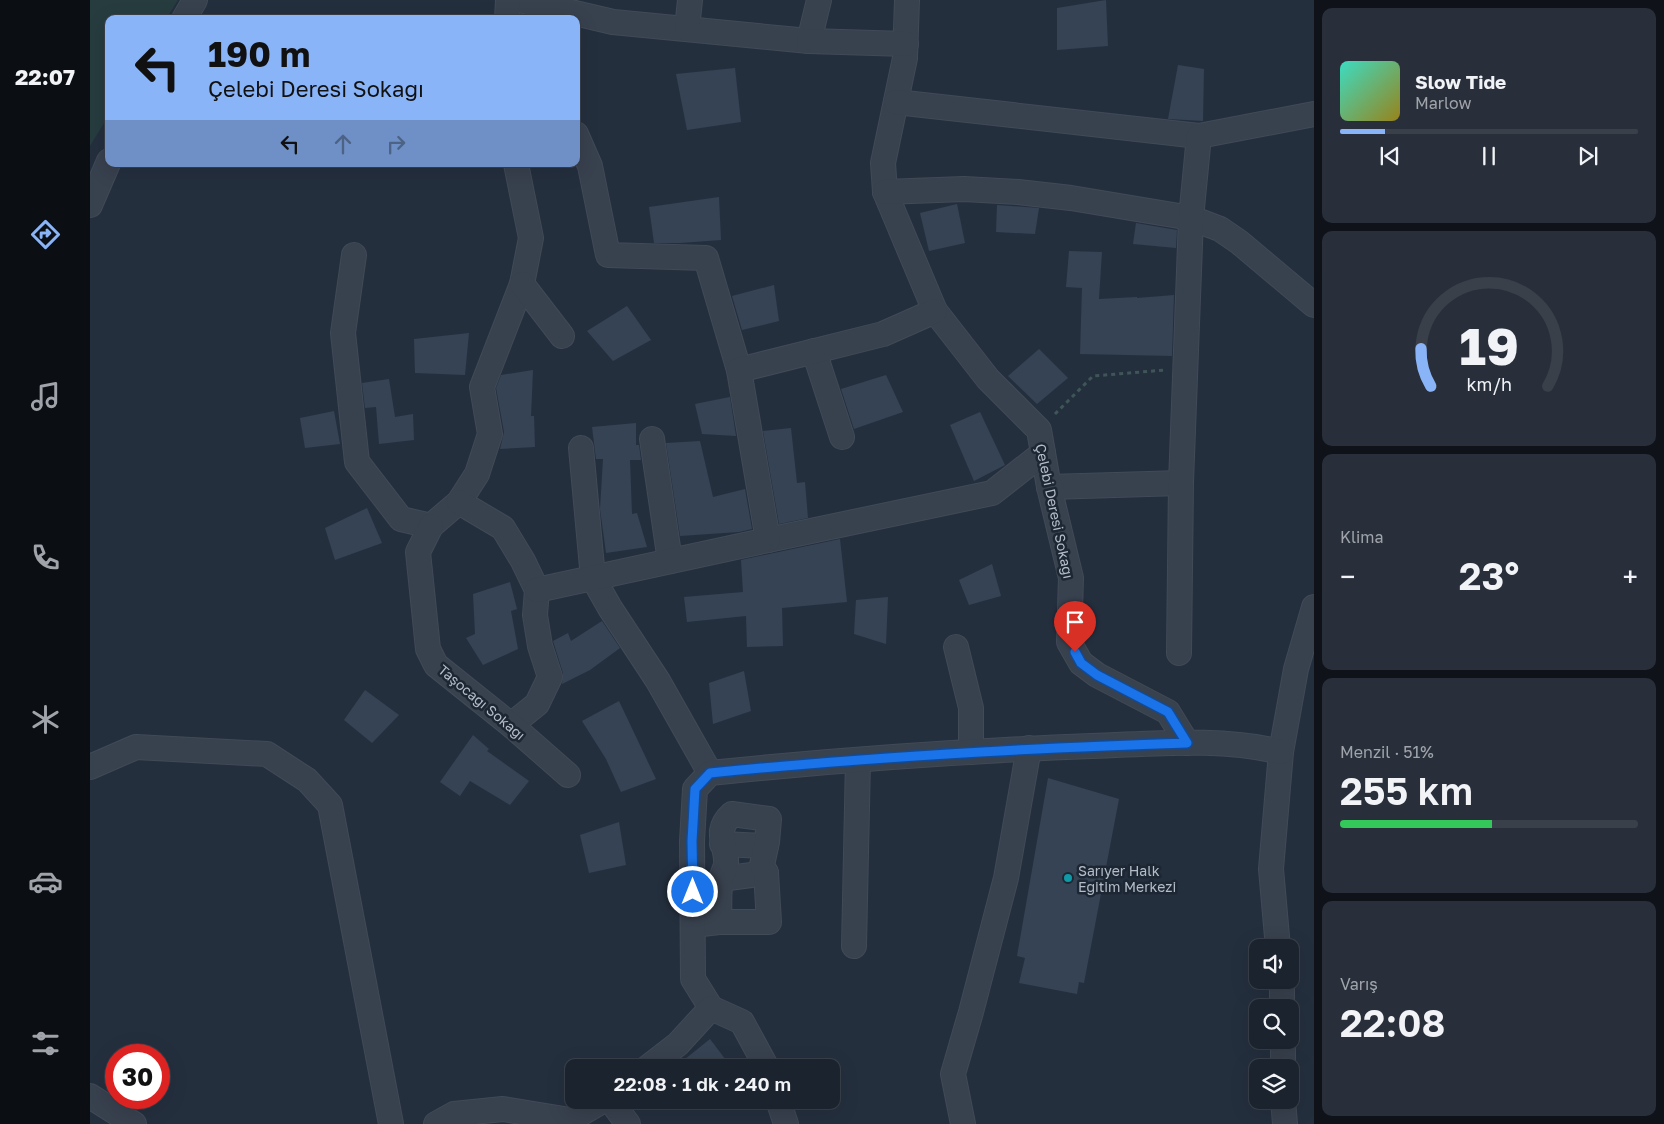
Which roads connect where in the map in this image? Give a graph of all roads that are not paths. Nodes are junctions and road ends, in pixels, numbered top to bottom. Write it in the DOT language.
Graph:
graph roads {
  1 [pos="196,0"];
  2 [pos="509,0"];
  3 [pos="520,0"];
  4 [pos="690,0"];
  5 [pos="819,0"];
  6 [pos="907,0"];
  7 [pos="187,15"];
  8 [pos="507,15"];
  9 [pos="519,15"];
  10 [pos="687,29"];
  11 [pos="809,41"];
  12 [pos="906,44"];
  13 [pos="896,102"];
  14 [pos="1314,114"];
  15 [pos="1199,136"];
  16 [pos="580,143"];
  17 [pos="106,167"];
  18 [pos="517,167"];
  19 [pos="885,192"];
  20 [pos="90,205"];
  21 [pos="1191,218"];
  22 [pos="354,255"];
  23 [pos="522,284"];
  24 [pos="1314,305"];
  25 [pos="934,311"];
  26 [pos="562,336"];
  27 [pos="814,351"];
  28 [pos="739,370"];
  29 [pos="842,437"];
  30 [pos="652,439"];
  31 [pos="1041,442"];
  32 [pos="581,448"];
  33 [pos="1181,483"];
  34 [pos="1049,487"];
  35 [pos="459,502"];
  36 [pos="431,526"];
  37 [pos="768,540"];
  38 [pos="670,561"];
  39 [pos="593,578"];
  40 [pos="537,590"];
  41 [pos="1314,607"];
  42 [pos="956,647"];
  43 [pos="1179,653"];
  44 [pos="510,724"];
  45 [pos="1187,743"];
  46 [pos="1029,748"];
  47 [pos="970,752"];
  48 [pos="1281,752"];
  49 [pos="858,760"];
  50 [pos="90,767"];
  51 [pos="710,773"];
  52 [pos="568,774"];
  53 [pos="694,813"];
  54 [pos="732,814"];
  55 [pos="722,844"];
  56 [pos="766,846"];
  57 [pos="766,873"];
  58 [pos="721,879"];
  59 [pos="719,922"];
  60 [pos="693,925"];
  61 [pos="1277,939"];
  62 [pos="854,946"];
  63 [pos="711,1008"];
  64 [pos="659,1059"];
  65 [pos="762,1059"];
  66 [pos="90,1096"];
  67 [pos="590,1109"];
  68 [pos="617,1109"];
  69 [pos="781,1109"];
  70 [pos="1284,1109"];
  71 [pos="569,1122"];
  72 [pos="134,1124"];
  73 [pos="391,1124"];
  74 [pos="436,1124"];
  75 [pos="628,1124"];
  76 [pos="786,1124"];
  77 [pos="963,1124"];
  78 [pos="1286,1124"];
  1 -- 7 [label="street"];
  2 -- 8 [label="street"];
  2 -- 9 [label="street"];
  3 -- 10 [label="street"];
  4 -- 10 [label="street"];
  5 -- 11 [label="street"];
  6 -- 12 [label="street, Çelebi Deresi Sokağı"];
  10 -- 11 [label="street"];
  11 -- 12 [label="street"];
  12 -- 13 [label="street, Çelebi Deresi Sokağı"];
  13 -- 15 [label="street"];
  13 -- 19 [label="street, Çelebi Deresi Sokağı"];
  14 -- 15 [label="street"];
  15 -- 21 [label="street"];
  16 -- 28 [label="street"];
  17 -- 20 [label="street"];
  18 -- 23 [label="street"];
  19 -- 21 [label="street"];
  19 -- 25 [label="street, Çelebi Deresi Sokağı"];
  21 -- 24 [label="street"];
  21 -- 33 [label="street"];
  22 -- 36 [label="street"];
  23 -- 26 [label="street"];
  23 -- 35 [label="street"];
  25 -- 27 [label="street"];
  25 -- 31 [label="street, Çelebi Deresi Sokağı"];
  27 -- 28 [label="street"];
  27 -- 29 [label="street"];
  28 -- 37 [label="street"];
  30 -- 38 [label="street"];
  31 -- 34 [label="street, Çelebi Deresi Sokağı"];
  31 -- 37 [label="street"];
  32 -- 39 [label="street"];
  33 -- 34 [label="street"];
  33 -- 43 [label="street"];
  34 -- 45 [label="street, Çelebi Deresi Sokağı"];
  35 -- 36 [label="street"];
  35 -- 40 [label="street"];
  36 -- 44 [label="street, Taşocağı Sokağı"];
  37 -- 38 [label="street"];
  38 -- 39 [label="street"];
  39 -- 40 [label="street"];
  39 -- 51 [label="street"];
  40 -- 44 [label="street"];
  41 -- 48 [label="street"];
  42 -- 47 [label="street"];
  44 -- 52 [label="street, Taşocağı Sokağı"];
  45 -- 46 [label="street"];
  45 -- 48 [label="street"];
  46 -- 47 [label="street"];
  46 -- 77 [label="street"];
  47 -- 49 [label="street"];
  48 -- 61 [label="street"];
  49 -- 51 [label="street"];
  49 -- 62 [label="street"];
  50 -- 73 [label="street"];
  51 -- 53 [label="street"];
  53 -- 54 [label="street"];
  53 -- 60 [label="street"];
  54 -- 55 [label="street"];
  54 -- 56 [label="street"];
  55 -- 56 [label="street"];
  55 -- 58 [label="street"];
  56 -- 57 [label="street"];
  57 -- 58 [label="street"];
  57 -- 59 [label="street"];
  58 -- 59 [label="street"];
  59 -- 60 [label="street"];
  60 -- 63 [label="street"];
  63 -- 64 [label="street"];
  63 -- 65 [label="street"];
  66 -- 72 [label="street"];
  67 -- 71 [label="street"];
  68 -- 75 [label="street"];
  69 -- 76 [label="street"];
  70 -- 78 [label="street"];
  71 -- 74 [label="street"];
}
